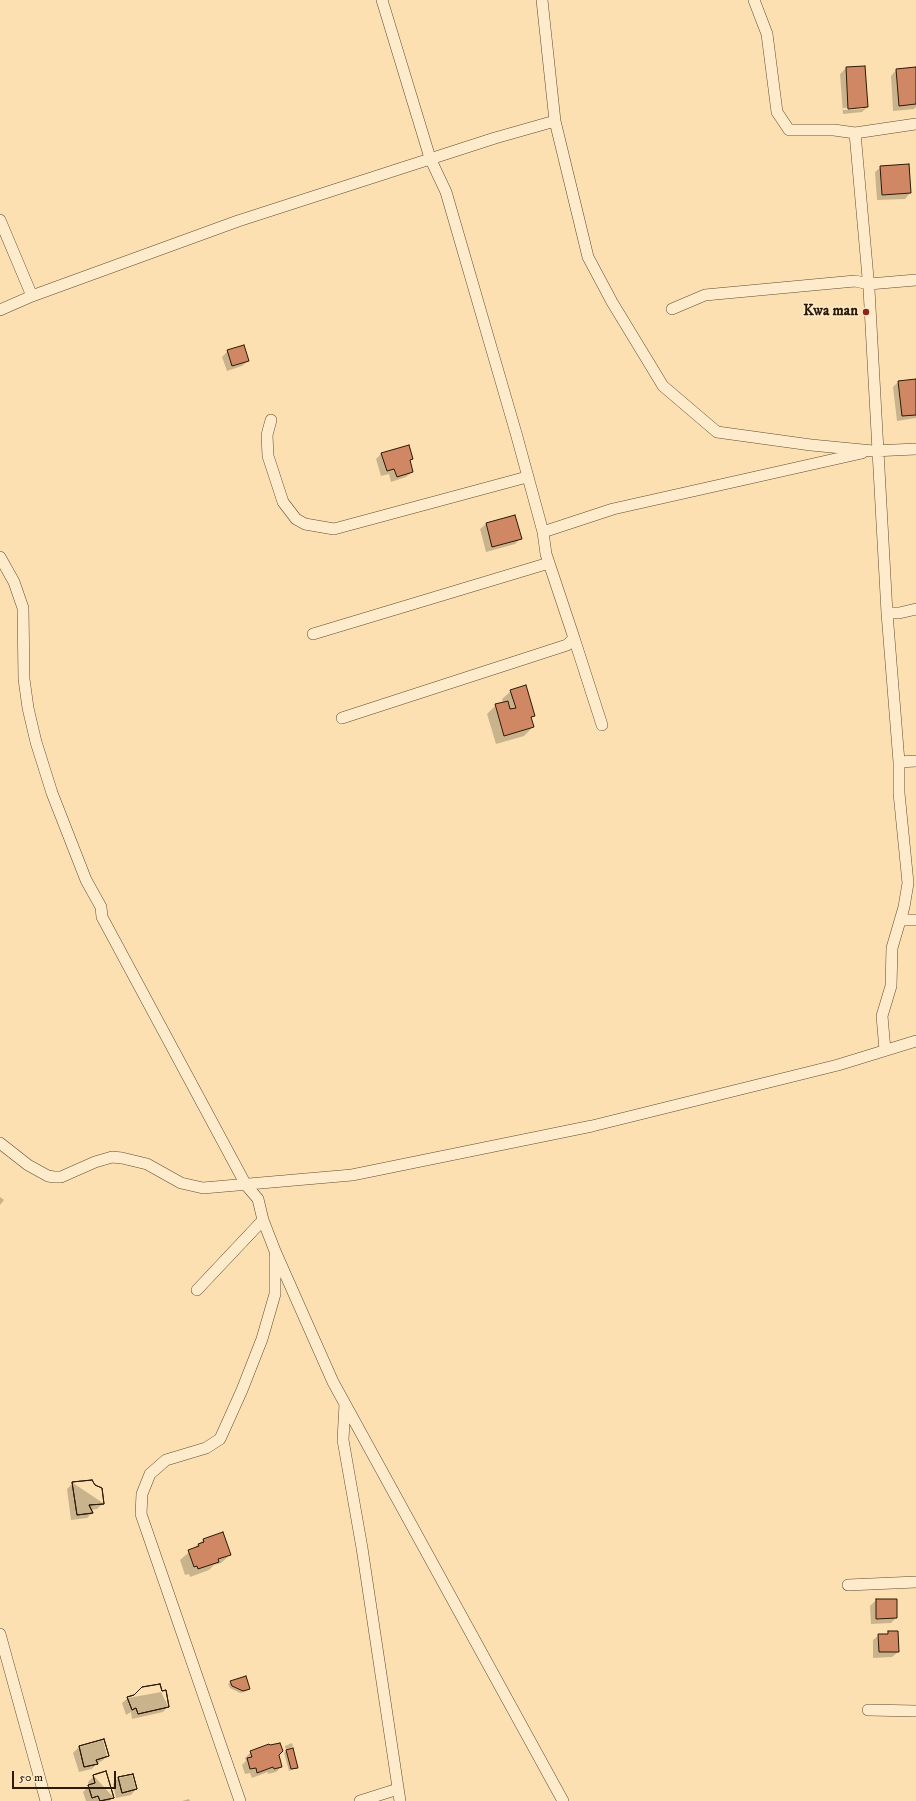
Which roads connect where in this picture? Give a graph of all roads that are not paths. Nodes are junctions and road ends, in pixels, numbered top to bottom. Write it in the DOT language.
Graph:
graph roads {
  1 [pos="382,0"];
  2 [pos="542,0"];
  3 [pos="754,0"];
  4 [pos="555,121"];
  5 [pos="916,124"];
  6 [pos="855,133"];
  7 [pos="430,158"];
  8 [pos="0,220"];
  9 [pos="916,280"];
  10 [pos="869,284"];
  11 [pos="32,296"];
  12 [pos="672,309"];
  13 [pos="0,310"];
  14 [pos="270,420"];
  15 [pos="916,448"];
  16 [pos="875,451"];
  17 [pos="527,477"];
  18 [pos="543,532"];
  19 [pos="0,557"];
  20 [pos="549,563"];
  21 [pos="916,609"];
  22 [pos="887,613"];
  23 [pos="313,634"];
  24 [pos="574,638"];
  25 [pos="342,718"];
  26 [pos="602,725"];
  27 [pos="916,761"];
  28 [pos="899,762"];
  29 [pos="900,920"];
  30 [pos="916,920"];
  31 [pos="916,1041"];
  32 [pos="885,1050"];
  33 [pos="0,1143"];
  34 [pos="246,1185"];
  35 [pos="263,1220"];
  36 [pos="275,1251"];
  37 [pos="198,1290"];
  38 [pos="345,1403"];
  39 [pos="916,1582"];
  40 [pos="848,1585"];
  41 [pos="0,1634"];
  42 [pos="868,1710"];
  43 [pos="916,1710"];
  44 [pos="398,1789"];
  45 [pos="46,1801"];
  46 [pos="240,1801"];
  47 [pos="360,1801"];
  48 [pos="400,1801"];
  49 [pos="563,1801"];
  1 -- 7 [label="street"];
  2 -- 4 [label="street"];
  3 -- 6 [label="street"];
  4 -- 7 [label="street"];
  4 -- 16 [label="street"];
  5 -- 6 [label="street"];
  6 -- 10 [label="street"];
  7 -- 11 [label="street"];
  7 -- 17 [label="street"];
  8 -- 11 [label="street"];
  9 -- 10 [label="street"];
  10 -- 12 [label="street"];
  10 -- 16 [label="street"];
  11 -- 13 [label="street"];
  14 -- 17 [label="street"];
  15 -- 16 [label="street"];
  16 -- 18 [label="street"];
  16 -- 22 [label="street"];
  17 -- 18 [label="street"];
  18 -- 20 [label="street"];
  19 -- 34 [label="street"];
  20 -- 23 [label="street"];
  20 -- 24 [label="street"];
  21 -- 22 [label="street"];
  22 -- 28 [label="street"];
  24 -- 25 [label="street"];
  24 -- 26 [label="street"];
  27 -- 28 [label="street"];
  28 -- 29 [label="street"];
  29 -- 30 [label="street"];
  29 -- 32 [label="street"];
  31 -- 32 [label="street"];
  32 -- 34 [label="street"];
  33 -- 34 [label="street"];
  34 -- 35 [label="street"];
  35 -- 36 [label="street"];
  35 -- 37 [label="street"];
  36 -- 38 [label="street"];
  36 -- 46 [label="street"];
  38 -- 44 [label="street"];
  38 -- 49 [label="street"];
  39 -- 40 [label="street"];
  41 -- 45 [label="street"];
  42 -- 43 [label="street"];
  44 -- 47 [label="street"];
  44 -- 48 [label="street"];
}
